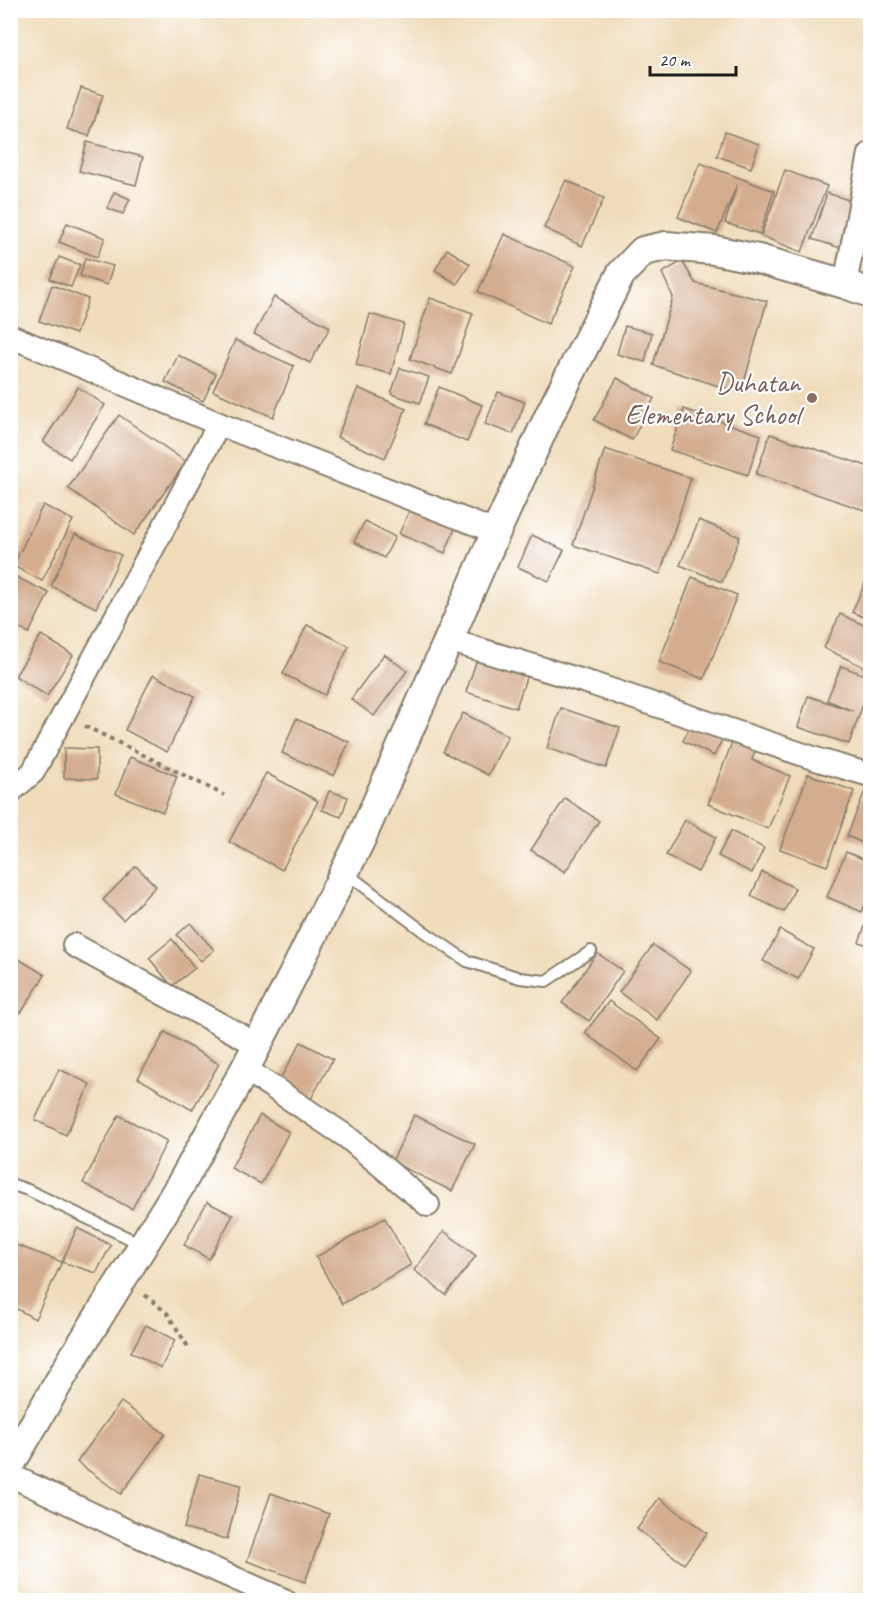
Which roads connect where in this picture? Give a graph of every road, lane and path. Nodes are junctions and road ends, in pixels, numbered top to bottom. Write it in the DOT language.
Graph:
graph roads {
  1 [pos="870,154"];
  2 [pos="858,289"];
  3 [pos="10,336"];
  4 [pos="219,424"];
  5 [pos="496,532"];
  6 [pos="448,640"];
  7 [pos="63,715"];
  8 [pos="870,775"];
  9 [pos="10,792"];
  10 [pos="224,795"];
  11 [pos="345,872"];
  12 [pos="74,945"];
  13 [pos="591,951"];
  14 [pos="250,1056"];
  15 [pos="10,1184"];
  16 [pos="428,1205"];
  17 [pos="143,1246"];
  18 [pos="124,1277"];
  19 [pos="190,1350"];
  20 [pos="10,1465"];
  21 [pos="10,1475"];
  22 [pos="284,1600"];
  1 -- 2 [label="street"];
  2 -- 5 [label="street"];
  3 -- 4 [label="street"];
  4 -- 5 [label="street"];
  4 -- 7 [label="street"];
  5 -- 6 [label="street"];
  6 -- 8 [label="street"];
  6 -- 11 [label="street"];
  7 -- 9 [label="street"];
  7 -- 10 [label="path"];
  11 -- 13 [label="lane"];
  11 -- 14 [label="street"];
  12 -- 14 [label="street"];
  14 -- 16 [label="street"];
  14 -- 17 [label="street"];
  15 -- 17 [label="lane"];
  17 -- 18 [label="street"];
  18 -- 19 [label="path"];
  18 -- 20 [label="street"];
  21 -- 22 [label="street"];
}
